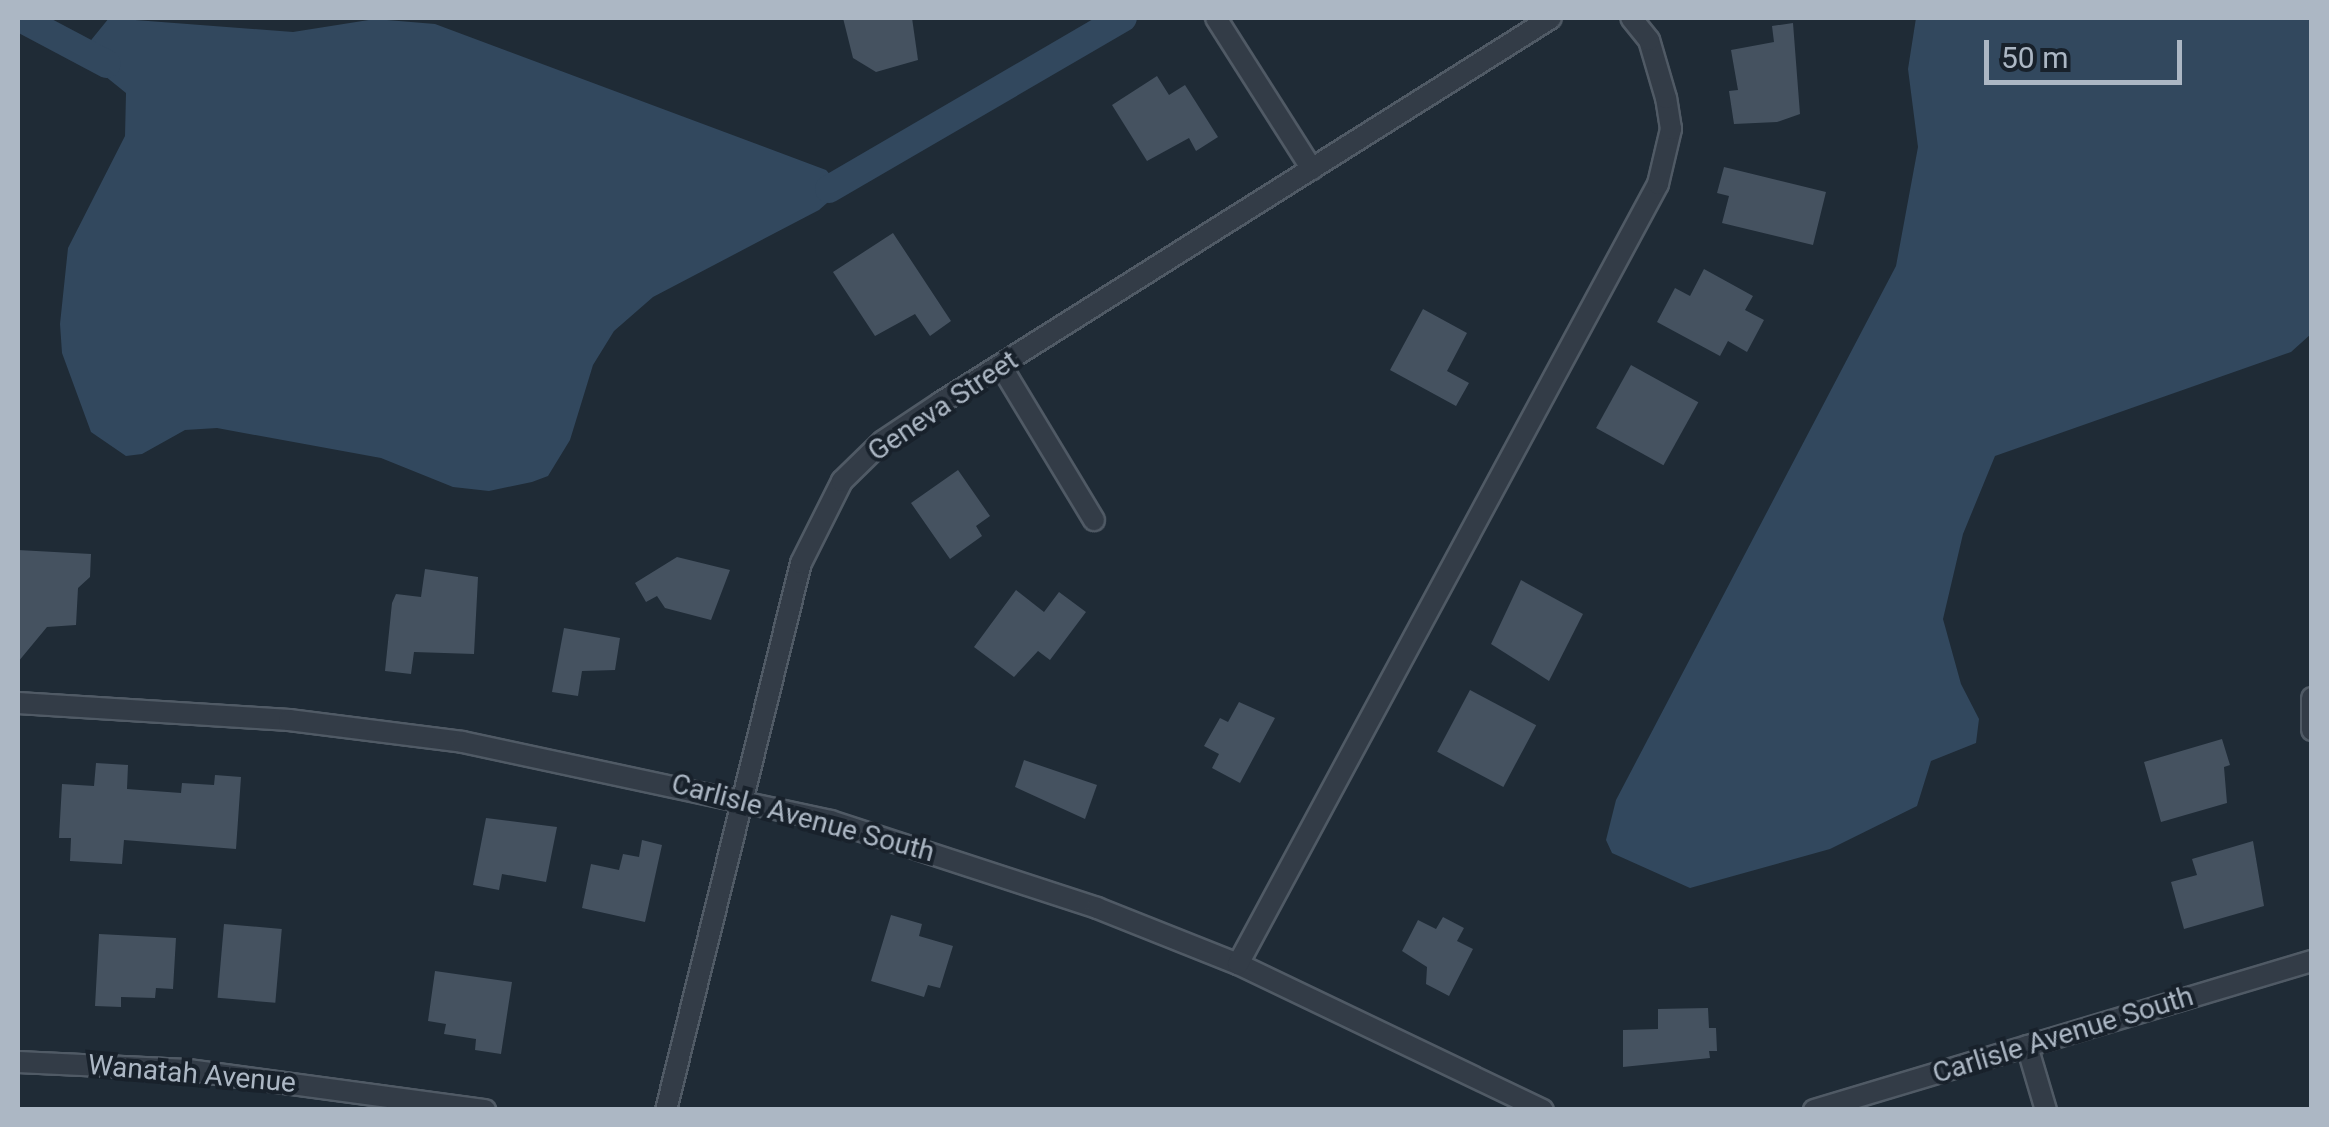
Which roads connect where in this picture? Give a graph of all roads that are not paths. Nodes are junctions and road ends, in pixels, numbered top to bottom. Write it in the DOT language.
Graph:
graph roads {
  1 [pos="1216,18"];
  2 [pos="1551,18"];
  3 [pos="1631,18"];
  4 [pos="1312,169"];
  5 [pos="1000,366"];
  6 [pos="1094,520"];
  7 [pos="2312,698"];
  8 [pos="18,704"];
  9 [pos="2312,730"];
  10 [pos="744,799"];
  11 [pos="2312,961"];
  12 [pos="1238,964"];
  13 [pos="2028,1046"];
  14 [pos="18,1062"];
  15 [pos="484,1110"];
  16 [pos="666,1110"];
  17 [pos="1542,1110"];
  18 [pos="1814,1110"];
  19 [pos="2046,1110"];
  1 -- 4 [label="street"];
  2 -- 4 [label="street, Geneva Street"];
  3 -- 12 [label="street"];
  4 -- 5 [label="street, Geneva Street"];
  5 -- 6 [label="street"];
  5 -- 10 [label="street, Geneva Street"];
  7 -- 9 [label="street"];
  8 -- 10 [label="street, Carlisle Avenue South"];
  10 -- 12 [label="street, Carlisle Avenue South"];
  10 -- 16 [label="street, Geneva Street"];
  11 -- 13 [label="street, Carlisle Avenue South"];
  12 -- 17 [label="street, Carlisle Avenue South"];
  13 -- 18 [label="street, Carlisle Avenue South"];
  13 -- 19 [label="street"];
  14 -- 15 [label="street, Wanatah Avenue"];
}
